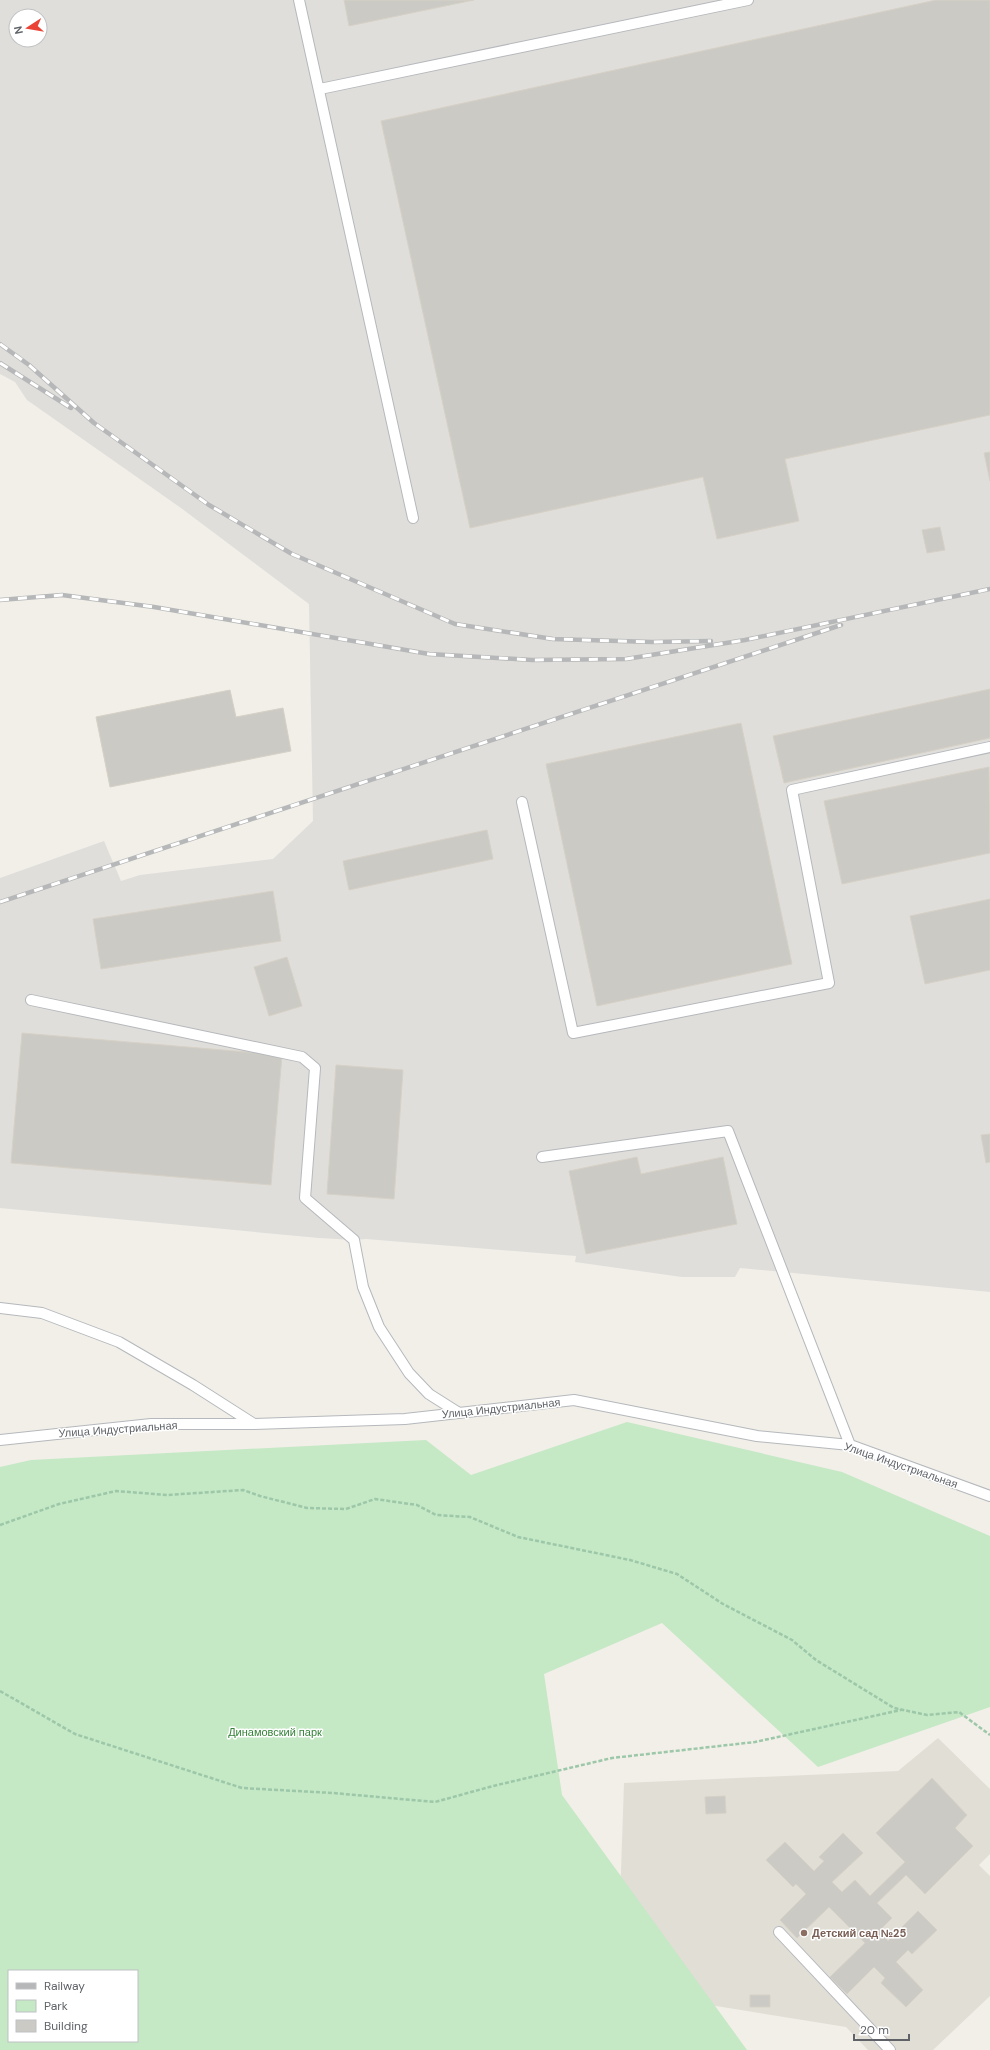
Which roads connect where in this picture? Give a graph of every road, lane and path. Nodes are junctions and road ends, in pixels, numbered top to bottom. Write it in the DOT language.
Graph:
graph roads {
  1 [pos="299,0"];
  2 [pos="748,0"];
  3 [pos="320,89"];
  4 [pos="413,518"];
  5 [pos="990,747"];
  6 [pos="522,802"];
  7 [pos="31,1000"];
  8 [pos="542,1157"];
  9 [pos="0,1308"];
  10 [pos="459,1413"];
  11 [pos="254,1424"];
  12 [pos="0,1440"];
  13 [pos="850,1445"];
  14 [pos="990,1496"];
  15 [pos="0,1525"];
  16 [pos="0,1691"];
  17 [pos="904,1710"];
  18 [pos="990,1735"];
  19 [pos="779,1932"];
  20 [pos="890,2050"];
  1 -- 3 [label="lane"];
  2 -- 3 [label="lane"];
  3 -- 4 [label="lane"];
  5 -- 6 [label="lane"];
  7 -- 10 [label="lane"];
  8 -- 13 [label="lane"];
  9 -- 11 [label="lane"];
  10 -- 11 [label="lane, Улица Индустриальная"];
  10 -- 13 [label="lane, Улица Индустриальная"];
  11 -- 12 [label="lane, Улица Индустриальная"];
  13 -- 14 [label="lane, Улица Индустриальная"];
  15 -- 17 [label="path"];
  16 -- 17 [label="path"];
  17 -- 18 [label="path"];
  19 -- 20 [label="lane"];
}
